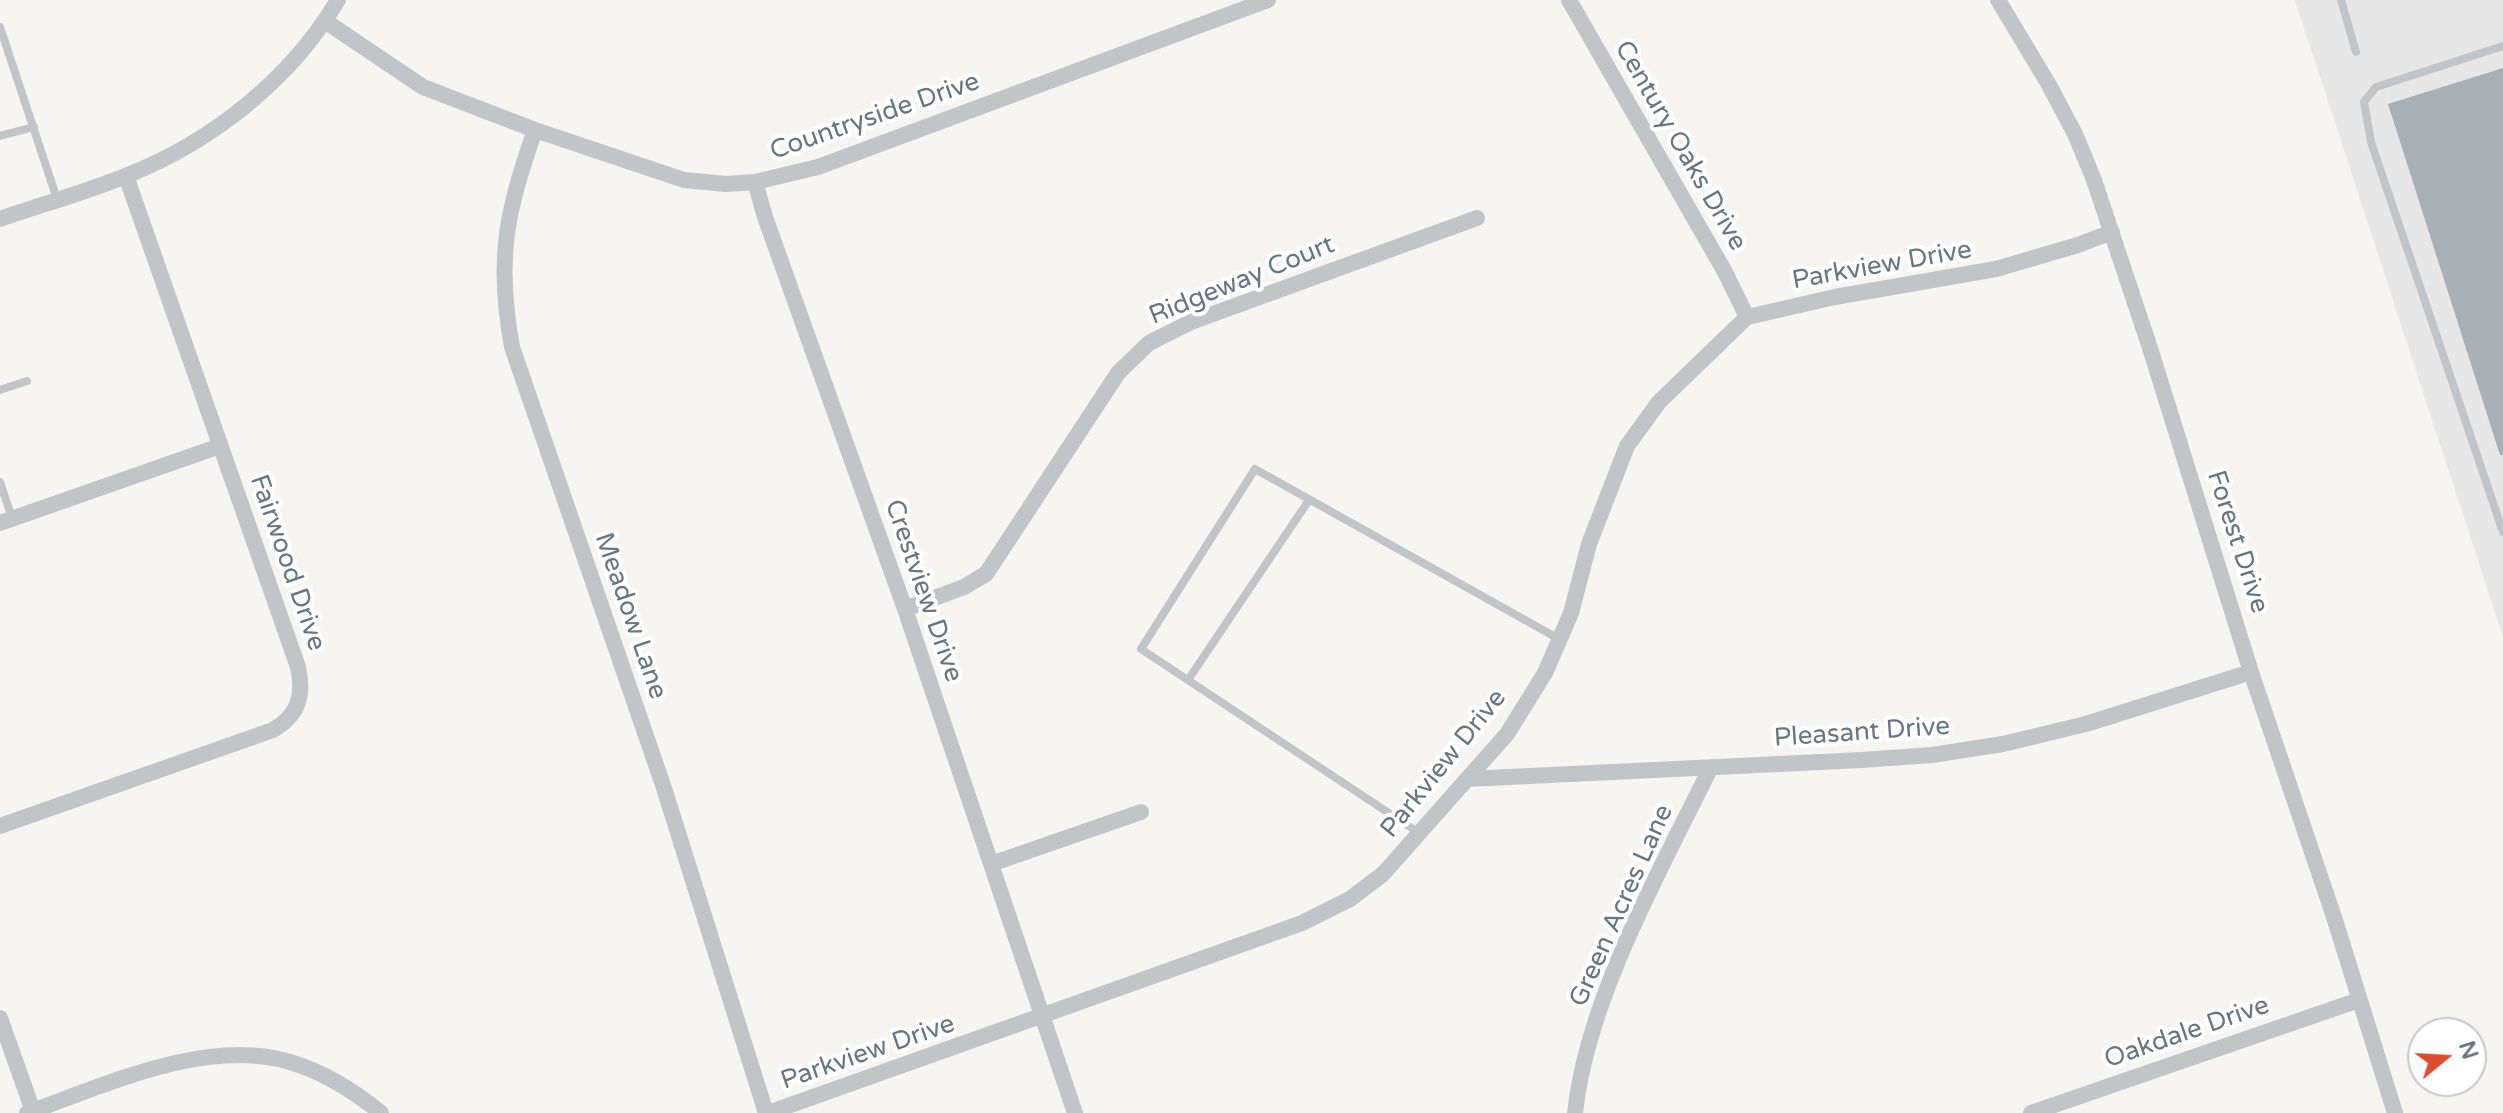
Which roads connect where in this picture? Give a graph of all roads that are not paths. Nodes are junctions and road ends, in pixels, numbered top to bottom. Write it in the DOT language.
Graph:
graph roads {
  1 [pos="338,0"];
  2 [pos="1268,0"];
  3 [pos="1569,0"];
  4 [pos="1998,0"];
  5 [pos="2341,0"];
  6 [pos="325,21"];
  7 [pos="0,27"];
  8 [pos="2503,46"];
  9 [pos="2356,52"];
  10 [pos="34,127"];
  11 [pos="535,130"];
  12 [pos="0,136"];
  13 [pos="126,176"];
  14 [pos="755,182"];
  15 [pos="57,199"];
  16 [pos="1477,218"];
  17 [pos="0,219"];
  18 [pos="2112,232"];
  19 [pos="1747,317"];
  20 [pos="27,381"];
  21 [pos="0,390"];
  22 [pos="220,446"];
  23 [pos="0,482"];
  24 [pos="1309,500"];
  25 [pos="6,521"];
  26 [pos="2503,532"];
  27 [pos="905,609"];
  28 [pos="1560,639"];
  29 [pos="2251,672"];
  30 [pos="1188,680"];
  31 [pos="1711,767"];
  32 [pos="1467,779"];
  33 [pos="1141,812"];
  34 [pos="0,826"];
  35 [pos="1420,834"];
  36 [pos="991,864"];
  37 [pos="2359,1000"];
  38 [pos="1042,1017"];
  39 [pos="0,1018"];
  40 [pos="30,1112"];
  41 [pos="381,1113"];
  42 [pos="767,1113"];
  43 [pos="1075,1113"];
  44 [pos="1575,1113"];
  45 [pos="2031,1113"];
  46 [pos="2395,1113"];
  1 -- 6 [label="street"];
  2 -- 14 [label="street, Countryside Drive"];
  3 -- 19 [label="street, Century Oaks Drive"];
  4 -- 18 [label="street, Forest Drive"];
  5 -- 9 [label="lane"];
  6 -- 11 [label="street, Countryside Drive"];
  6 -- 13 [label="street"];
  7 -- 10 [label="lane"];
  8 -- 26 [label="lane"];
  10 -- 12 [label="lane"];
  10 -- 15 [label="lane"];
  11 -- 14 [label="street, Countryside Drive"];
  11 -- 42 [label="street, Meadow Lane"];
  13 -- 15 [label="street"];
  13 -- 22 [label="street, Fairwood Drive"];
  14 -- 27 [label="street, Crestview Drive"];
  15 -- 17 [label="street"];
  16 -- 27 [label="street, Ridgeway Court"];
  18 -- 19 [label="street, Parkview Drive"];
  18 -- 29 [label="street, Forest Drive"];
  19 -- 28 [label="street, Parkview Drive"];
  20 -- 21 [label="lane"];
  22 -- 25 [label="street"];
  22 -- 34 [label="street, Fairwood Drive"];
  23 -- 25 [label="lane"];
  24 -- 28 [label="lane"];
  24 -- 30 [label="lane"];
  24 -- 30 [label="lane"];
  27 -- 36 [label="street, Crestview Drive"];
  28 -- 32 [label="street, Parkview Drive"];
  29 -- 31 [label="street, Pleasant Drive"];
  29 -- 37 [label="street, Forest Drive"];
  30 -- 35 [label="lane"];
  31 -- 32 [label="street, Pleasant Drive"];
  31 -- 44 [label="street, Green Acres Lane"];
  32 -- 35 [label="street, Parkview Drive"];
  33 -- 36 [label="street"];
  35 -- 38 [label="street, Parkview Drive"];
  36 -- 38 [label="street, Crestview Drive"];
  37 -- 45 [label="street, Oakdale Drive"];
  37 -- 46 [label="street, Forest Drive"];
  38 -- 42 [label="street, Parkview Drive"];
  38 -- 43 [label="street"];
  39 -- 40 [label="street"];
  40 -- 41 [label="street"];
}
